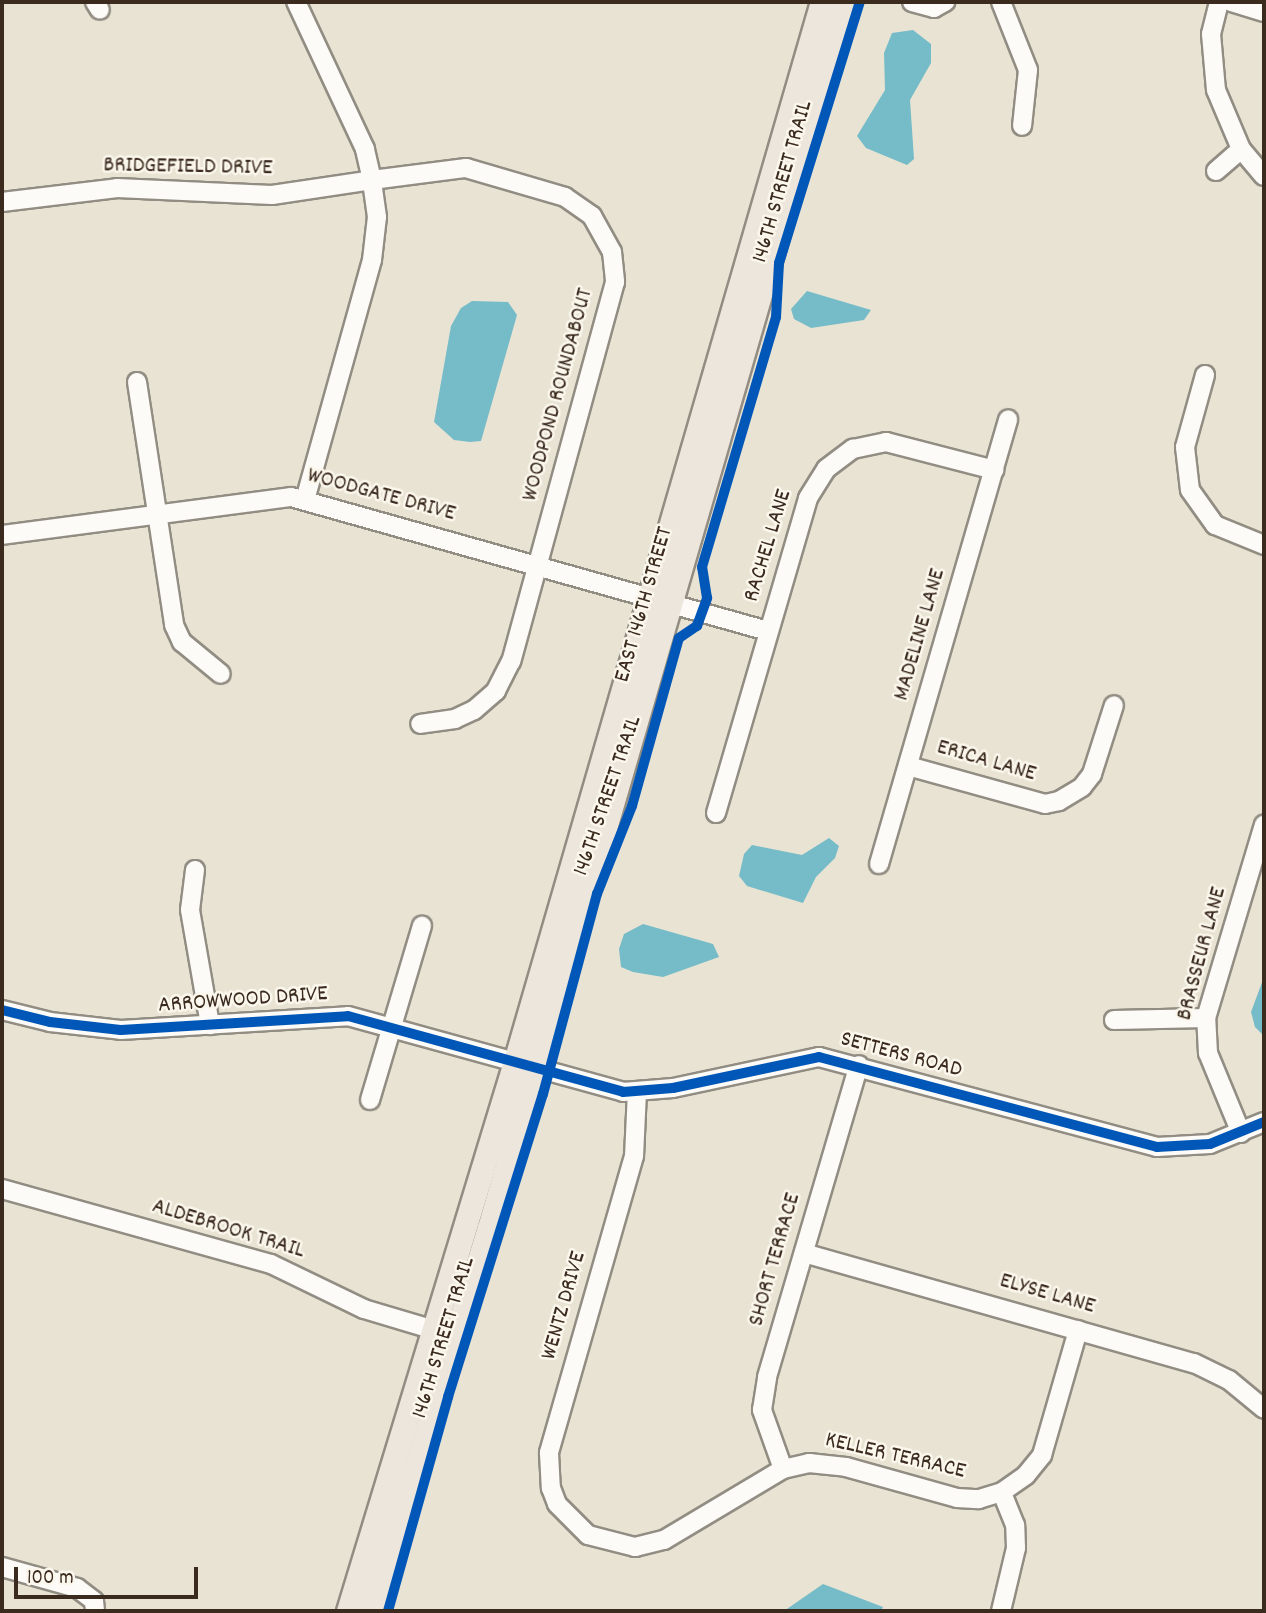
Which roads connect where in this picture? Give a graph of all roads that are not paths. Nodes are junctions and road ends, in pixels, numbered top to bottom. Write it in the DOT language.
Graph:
graph roads {
  1 [pos="296,2"];
  2 [pos="822,2"];
  3 [pos="845,2"];
  4 [pos="912,2"];
  5 [pos="945,2"];
  6 [pos="1001,2"];
  7 [pos="1219,2"];
  8 [pos="1231,2"];
  9 [pos="1264,12"];
  10 [pos="1022,126"];
  11 [pos="1241,149"];
  12 [pos="1216,171"];
  13 [pos="1264,176"];
  14 [pos="372,180"];
  15 [pos="2,202"];
  16 [pos="1205,375"];
  17 [pos="136,382"];
  18 [pos="1008,419"];
  19 [pos="994,470"];
  20 [pos="305,500"];
  21 [pos="156,514"];
  22 [pos="2,535"];
  23 [pos="1264,545"];
  24 [pos="537,564"];
  25 [pos="658,599"];
  26 [pos="769,631"];
  27 [pos="221,674"];
  28 [pos="1114,705"];
  29 [pos="420,724"];
  30 [pos="908,766"];
  31 [pos="716,813"];
  32 [pos="1264,825"];
  33 [pos="879,864"];
  34 [pos="195,870"];
  35 [pos="422,926"];
  36 [pos="2,1010"];
  37 [pos="1206,1018"];
  38 [pos="1114,1020"];
  39 [pos="210,1025"];
  40 [pos="393,1025"];
  41 [pos="525,1065"];
  42 [pos="859,1065"];
  43 [pos="637,1091"];
  44 [pos="370,1100"];
  45 [pos="1264,1122"];
  46 [pos="1241,1133"];
  47 [pos="2,1189"];
  48 [pos="804,1253"];
  49 [pos="434,1330"];
  50 [pos="1078,1330"];
  51 [pos="1261,1401"];
  52 [pos="783,1469"];
  53 [pos="1002,1492"];
  54 [pos="576,1527"];
  55 [pos="2,1567"];
  56 [pos="95,1611"];
  57 [pos="348,1611"];
  58 [pos="372,1611"];
  59 [pos="1001,1611"];
  1 -- 14 [label="street"];
  2 -- 25 [label="main road, EAST 146TH STREET"];
  3 -- 25 [label="main road, EAST 146TH STREET"];
  4 -- 5 [label="street"];
  6 -- 10 [label="street"];
  7 -- 11 [label="street"];
  8 -- 9 [label="street"];
  11 -- 12 [label="street"];
  11 -- 13 [label="street"];
  14 -- 15 [label="street, BRIDGEFIELD DRIVE"];
  14 -- 20 [label="street"];
  14 -- 24 [label="street, WOODPOND ROUNDABOUT"];
  16 -- 23 [label="street"];
  17 -- 21 [label="street"];
  18 -- 19 [label="street, MADELINE LANE"];
  19 -- 26 [label="street, RACHEL LANE"];
  19 -- 30 [label="street, MADELINE LANE"];
  20 -- 21 [label="street, WOODGATE DRIVE"];
  20 -- 24 [label="street, WOODGATE DRIVE"];
  21 -- 22 [label="street, WOODGATE DRIVE"];
  21 -- 27 [label="street"];
  24 -- 25 [label="street, WOODGATE DRIVE"];
  24 -- 29 [label="street, WOODPOND ROUNDABOUT"];
  25 -- 26 [label="street, WOODGATE DRIVE"];
  25 -- 41 [label="main road, EAST 146TH STREET"];
  26 -- 31 [label="street, RACHEL LANE"];
  28 -- 30 [label="street, ERICA LANE"];
  30 -- 33 [label="street, MADELINE LANE"];
  32 -- 37 [label="street, BRASSEUR LANE"];
  34 -- 39 [label="street"];
  35 -- 40 [label="street"];
  36 -- 39 [label="street, ARROWWOOD DRIVE"];
  37 -- 38 [label="street"];
  37 -- 46 [label="street, BRASSEUR LANE"];
  39 -- 40 [label="street, ARROWWOOD DRIVE"];
  40 -- 41 [label="street, ARROWWOOD DRIVE"];
  40 -- 44 [label="street"];
  41 -- 43 [label="street, SETTERS ROAD"];
  41 -- 49 [label="main road, EAST 146TH STREET"];
  41 -- 58 [label="main road, EAST 146TH STREET"];
  42 -- 43 [label="street, SETTERS ROAD"];
  42 -- 46 [label="street, SETTERS ROAD"];
  42 -- 48 [label="street, SHORT TERRACE"];
  43 -- 54 [label="street, WENTZ DRIVE"];
  45 -- 46 [label="street, SETTERS ROAD"];
  47 -- 49 [label="street, ALDEBROOK TRAIL"];
  48 -- 50 [label="street, ELYSE LANE"];
  48 -- 52 [label="street, SHORT TERRACE"];
  49 -- 57 [label="main road, EAST 146TH STREET"];
  50 -- 51 [label="street, ELYSE LANE"];
  50 -- 53 [label="street, KELLER TERRACE"];
  52 -- 53 [label="street, KELLER TERRACE"];
  52 -- 54 [label="street, KELLER TERRACE"];
  53 -- 59 [label="street"];
  55 -- 56 [label="street"];
}
